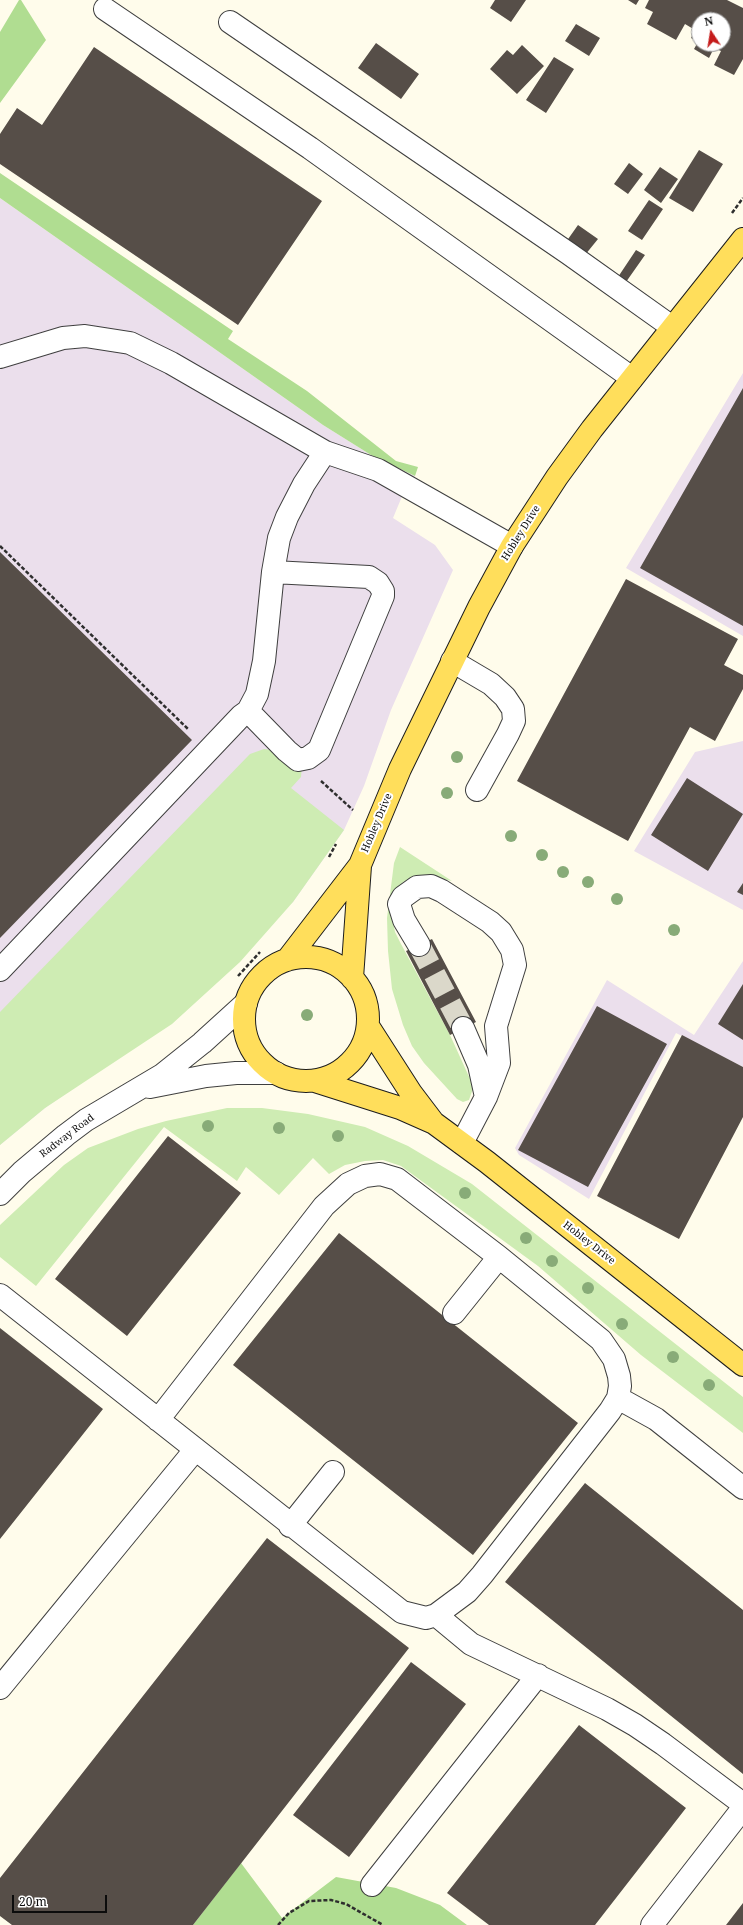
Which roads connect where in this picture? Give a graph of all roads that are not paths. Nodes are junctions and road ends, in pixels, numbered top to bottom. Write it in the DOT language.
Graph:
graph roads {
  1 [pos="105,9"];
  2 [pos="230,22"];
  3 [pos="743,239"];
  4 [pos="672,327"];
  5 [pos="0,357"];
  6 [pos="632,378"];
  7 [pos="325,452"];
  8 [pos="512,546"];
  9 [pos="273,572"];
  10 [pos="452,661"];
  11 [pos="248,711"];
  12 [pos="477,790"];
  13 [pos="360,865"];
  14 [pos="419,945"];
  15 [pos="287,960"];
  16 [pos="0,970"];
  17 [pos="352,978"];
  18 [pos="246,1004"];
  19 [pos="368,1026"];
  20 [pos="463,1028"];
  21 [pos="276,1073"];
  22 [pos="315,1081"];
  23 [pos="141,1089"];
  24 [pos="486,1097"];
  25 [pos="434,1123"];
  26 [pos="462,1143"];
  27 [pos="0,1194"];
  28 [pos="499,1257"];
  29 [pos="0,1295"];
  30 [pos="454,1313"];
  31 [pos="743,1365"];
  32 [pos="618,1398"];
  33 [pos="158,1420"];
  34 [pos="195,1450"];
  35 [pos="333,1472"];
  36 [pos="743,1488"];
  37 [pos="290,1526"];
  38 [pos="436,1615"];
  39 [pos="538,1675"];
  40 [pos="0,1688"];
  41 [pos="743,1804"];
  42 [pos="743,1808"];
  43 [pos="372,1885"];
  44 [pos="652,1925"];
  1 -- 6 [label="street"];
  2 -- 4 [label="street"];
  3 -- 4 [label="main road, Hobley Drive"];
  4 -- 6 [label="main road, Hobley Drive"];
  5 -- 7 [label="street"];
  6 -- 8 [label="main road, Hobley Drive"];
  7 -- 8 [label="street"];
  7 -- 9 [label="street"];
  8 -- 10 [label="main road, Hobley Drive"];
  9 -- 11 [label="street"];
  9 -- 11 [label="street"];
  10 -- 12 [label="street"];
  10 -- 13 [label="main road, Hobley Drive"];
  11 -- 16 [label="street"];
  13 -- 15 [label="main road, Hobley Drive"];
  13 -- 17 [label="main road, Hobley Drive"];
  14 -- 24 [label="street"];
  15 -- 17 [label="main road"];
  15 -- 18 [label="main road"];
  17 -- 19 [label="main road"];
  18 -- 21 [label="main road"];
  18 -- 23 [label="street, Radway Road"];
  19 -- 22 [label="main road"];
  19 -- 25 [label="main road, Hobley Drive"];
  20 -- 24 [label="street"];
  21 -- 22 [label="main road"];
  21 -- 23 [label="street, Radway Road"];
  22 -- 25 [label="main road, Hobley Drive"];
  23 -- 27 [label="street, Radway Road"];
  24 -- 26 [label="street"];
  25 -- 26 [label="main road, Hobley Drive"];
  26 -- 31 [label="main road, Hobley Drive"];
  28 -- 30 [label="street"];
  28 -- 32 [label="street"];
  28 -- 33 [label="street"];
  29 -- 33 [label="street"];
  32 -- 36 [label="street"];
  32 -- 38 [label="street"];
  33 -- 34 [label="street"];
  34 -- 37 [label="street"];
  34 -- 40 [label="street"];
  35 -- 37 [label="street"];
  37 -- 38 [label="street"];
  38 -- 39 [label="street"];
  39 -- 41 [label="street"];
  39 -- 43 [label="street"];
  42 -- 44 [label="street"];
}
